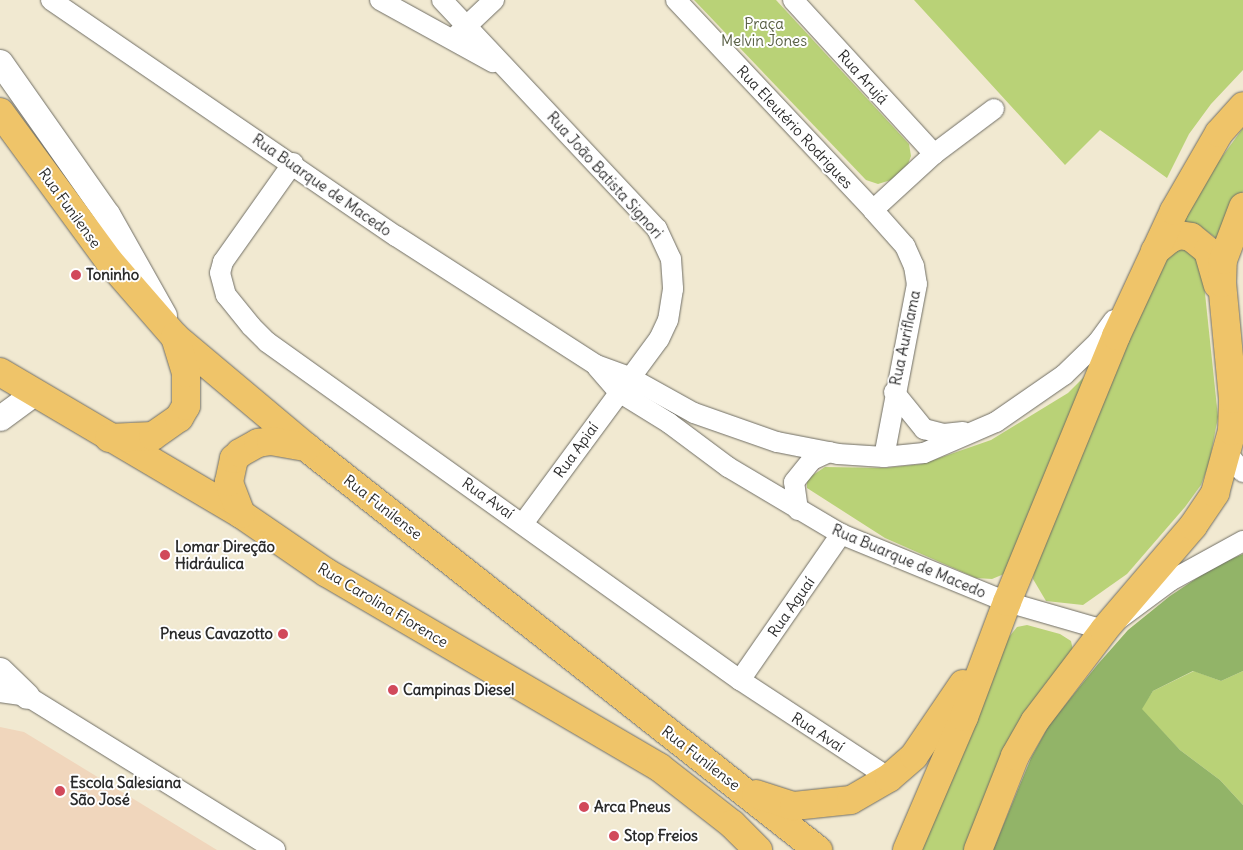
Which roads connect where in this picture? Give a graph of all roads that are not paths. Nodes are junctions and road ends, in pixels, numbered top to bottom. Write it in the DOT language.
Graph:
graph roads {
  1 [pos="51,0"];
  2 [pos="442,0"];
  3 [pos="494,0"];
  4 [pos="676,0"];
  5 [pos="793,0"];
  6 [pos="383,1"];
  7 [pos="466,26"];
  8 [pos="451,40"];
  9 [pos="0,62"];
  10 [pos="508,70"];
  11 [pos="1243,106"];
  12 [pos="994,109"];
  13 [pos="0,112"];
  14 [pos="934,154"];
  15 [pos="293,163"];
  16 [pos="1243,207"];
  17 [pos="873,210"];
  18 [pos="1155,250"];
  19 [pos="1139,286"];
  20 [pos="1224,311"];
  21 [pos="175,337"];
  22 [pos="0,372"];
  23 [pos="624,384"];
  24 [pos="894,392"];
  25 [pos="34,393"];
  26 [pos="0,418"];
  27 [pos="996,422"];
  28 [pos="109,438"];
  29 [pos="306,447"];
  30 [pos="829,452"];
  31 [pos="884,457"];
  32 [pos="1235,462"];
  33 [pos="798,510"];
  34 [pos="240,514"];
  35 [pos="524,522"];
  36 [pos="841,534"];
  37 [pos="1243,541"];
  38 [pos="1006,602"];
  39 [pos="1104,630"];
  40 [pos="995,634"];
  41 [pos="0,670"];
  42 [pos="740,680"];
  43 [pos="0,692"];
  44 [pos="27,696"];
  45 [pos="889,778"];
  46 [pos="733,783"];
  47 [pos="275,850"];
  48 [pos="758,850"];
  49 [pos="818,850"];
  50 [pos="907,850"];
  51 [pos="978,850"];
  1 -- 15 [label="street, Rua Buarque de Macedo"];
  2 -- 7 [label="street, Rua João Batista Signori"];
  3 -- 7 [label="street"];
  4 -- 17 [label="street, Rua Eleutério Rodrigues"];
  5 -- 14 [label="street, Rua Arujá"];
  6 -- 8 [label="street"];
  7 -- 8 [label="street"];
  7 -- 10 [label="street, Rua João Batista Signori"];
  8 -- 10 [label="street"];
  9 -- 21 [label="street"];
  10 -- 23 [label="street, Rua João Batista Signori"];
  11 -- 18 [label="main road"];
  12 -- 14 [label="street"];
  13 -- 21 [label="main road, Rua Funilense"];
  14 -- 17 [label="street"];
  15 -- 23 [label="street, Rua Buarque de Macedo"];
  15 -- 35 [label="street, Rua Avaí"];
  16 -- 20 [label="main road"];
  17 -- 24 [label="street, Rua Auriflama"];
  18 -- 19 [label="main road"];
  18 -- 20 [label="main road"];
  19 -- 27 [label="street, Rua Buarque de Macedo"];
  19 -- 38 [label="main road"];
  20 -- 32 [label="main road"];
  21 -- 28 [label="main road"];
  21 -- 29 [label="main road, Rua Funilense"];
  22 -- 25 [label="main road, Rua Carolina Florence"];
  23 -- 30 [label="street, Rua Buarque de Macedo"];
  23 -- 33 [label="street, Rua Buarque de Macedo"];
  23 -- 35 [label="street, Rua Apiaí"];
  24 -- 27 [label="street"];
  24 -- 31 [label="street, Rua Auriflama"];
  25 -- 26 [label="street"];
  25 -- 28 [label="main road, Rua Carolina Florence"];
  27 -- 31 [label="street, Rua Buarque de Macedo"];
  28 -- 34 [label="main road, Rua Carolina Florence"];
  29 -- 34 [label="main road"];
  29 -- 46 [label="main road, Rua Funilense"];
  30 -- 31 [label="street, Rua Buarque de Macedo"];
  30 -- 33 [label="street"];
  32 -- 39 [label="main road"];
  33 -- 36 [label="street, Rua Buarque de Macedo"];
  34 -- 48 [label="main road, Rua Carolina Florence"];
  35 -- 42 [label="street, Rua Avaí"];
  36 -- 38 [label="street, Rua Buarque de Macedo"];
  36 -- 42 [label="street, Rua Aguaí"];
  37 -- 39 [label="street"];
  38 -- 39 [label="street, Rua Buarque de Macedo"];
  38 -- 40 [label="main road"];
  39 -- 51 [label="main road"];
  40 -- 45 [label="main road"];
  40 -- 50 [label="main road"];
  41 -- 44 [label="street"];
  42 -- 45 [label="street, Rua Avaí"];
  43 -- 44 [label="street"];
  44 -- 47 [label="street"];
  45 -- 46 [label="main road"];
  46 -- 49 [label="main road, Rua Funilense"];
}
